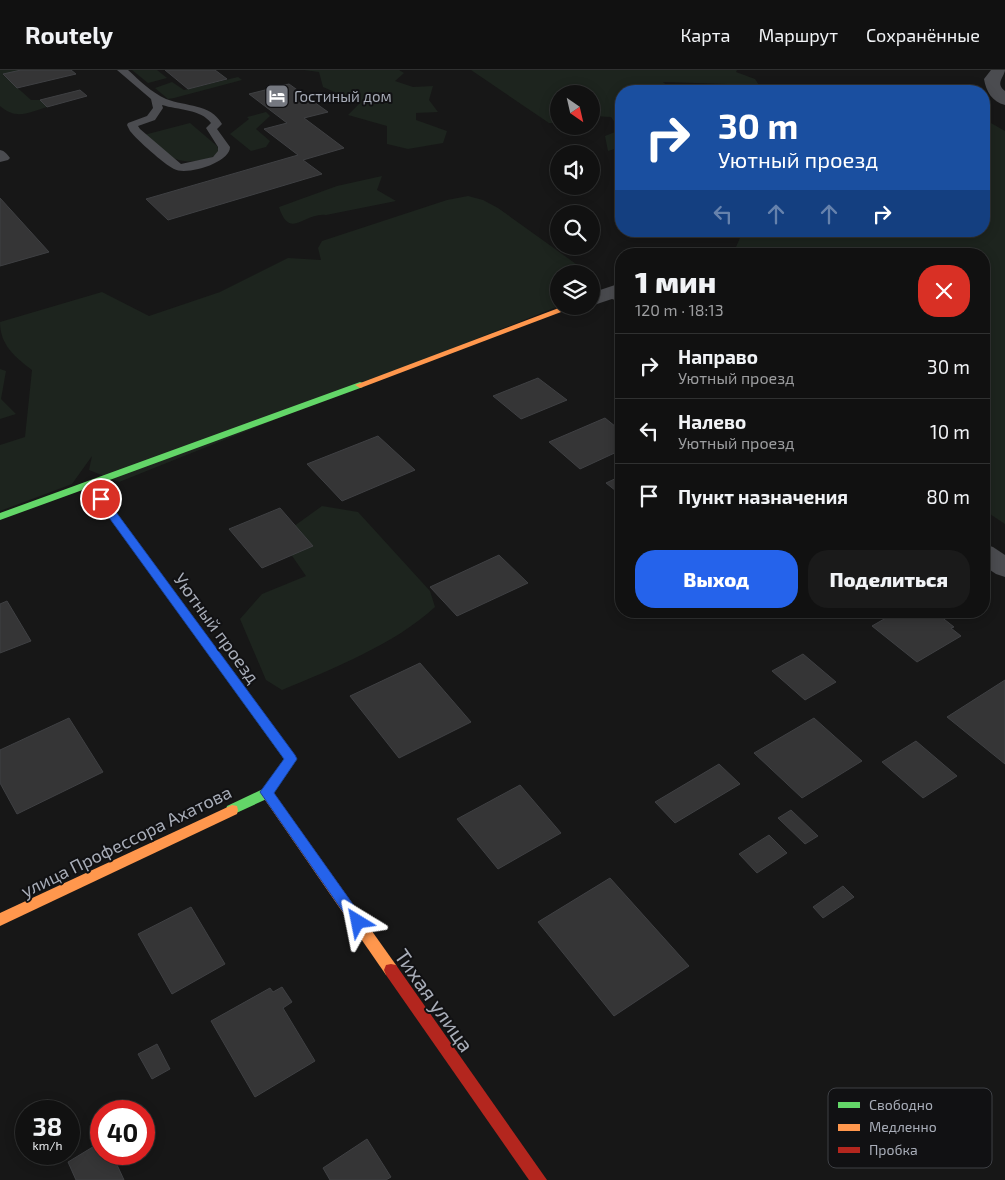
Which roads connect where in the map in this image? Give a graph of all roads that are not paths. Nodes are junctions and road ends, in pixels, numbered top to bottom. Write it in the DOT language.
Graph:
graph roads {
  1 [pos="122,70"];
  2 [pos="999,70"];
  3 [pos="156,99"];
  4 [pos="1005,100"];
  5 [pos="190,108"];
  6 [pos="151,118"];
  7 [pos="0,153"];
  8 [pos="0,159"];
  9 [pos="615,294"];
  10 [pos="600,298"];
  11 [pos="550,314"];
  12 [pos="90,484"];
  13 [pos="0,517"];
  14 [pos="990,557"];
  15 [pos="1005,568"];
  16 [pos="266,792"];
  17 [pos="0,920"];
  18 [pos="539,1180"];
  1 -- 3 [label="lane"];
  2 -- 4 [label="street"];
  3 -- 5 [label="lane"];
  3 -- 6 [label="lane"];
  5 -- 6 [label="lane"];
  5 -- 6 [label="lane"];
  7 -- 8 [label="lane"];
  9 -- 10 [label="street"];
  11 -- 12 [label="street"];
  12 -- 13 [label="street"];
  12 -- 16 [label="street, Уютный проезд"];
  14 -- 15 [label="street"];
  16 -- 17 [label="street, улица Профессора Ахатова"];
  16 -- 18 [label="street, Тихая улица"];
}
